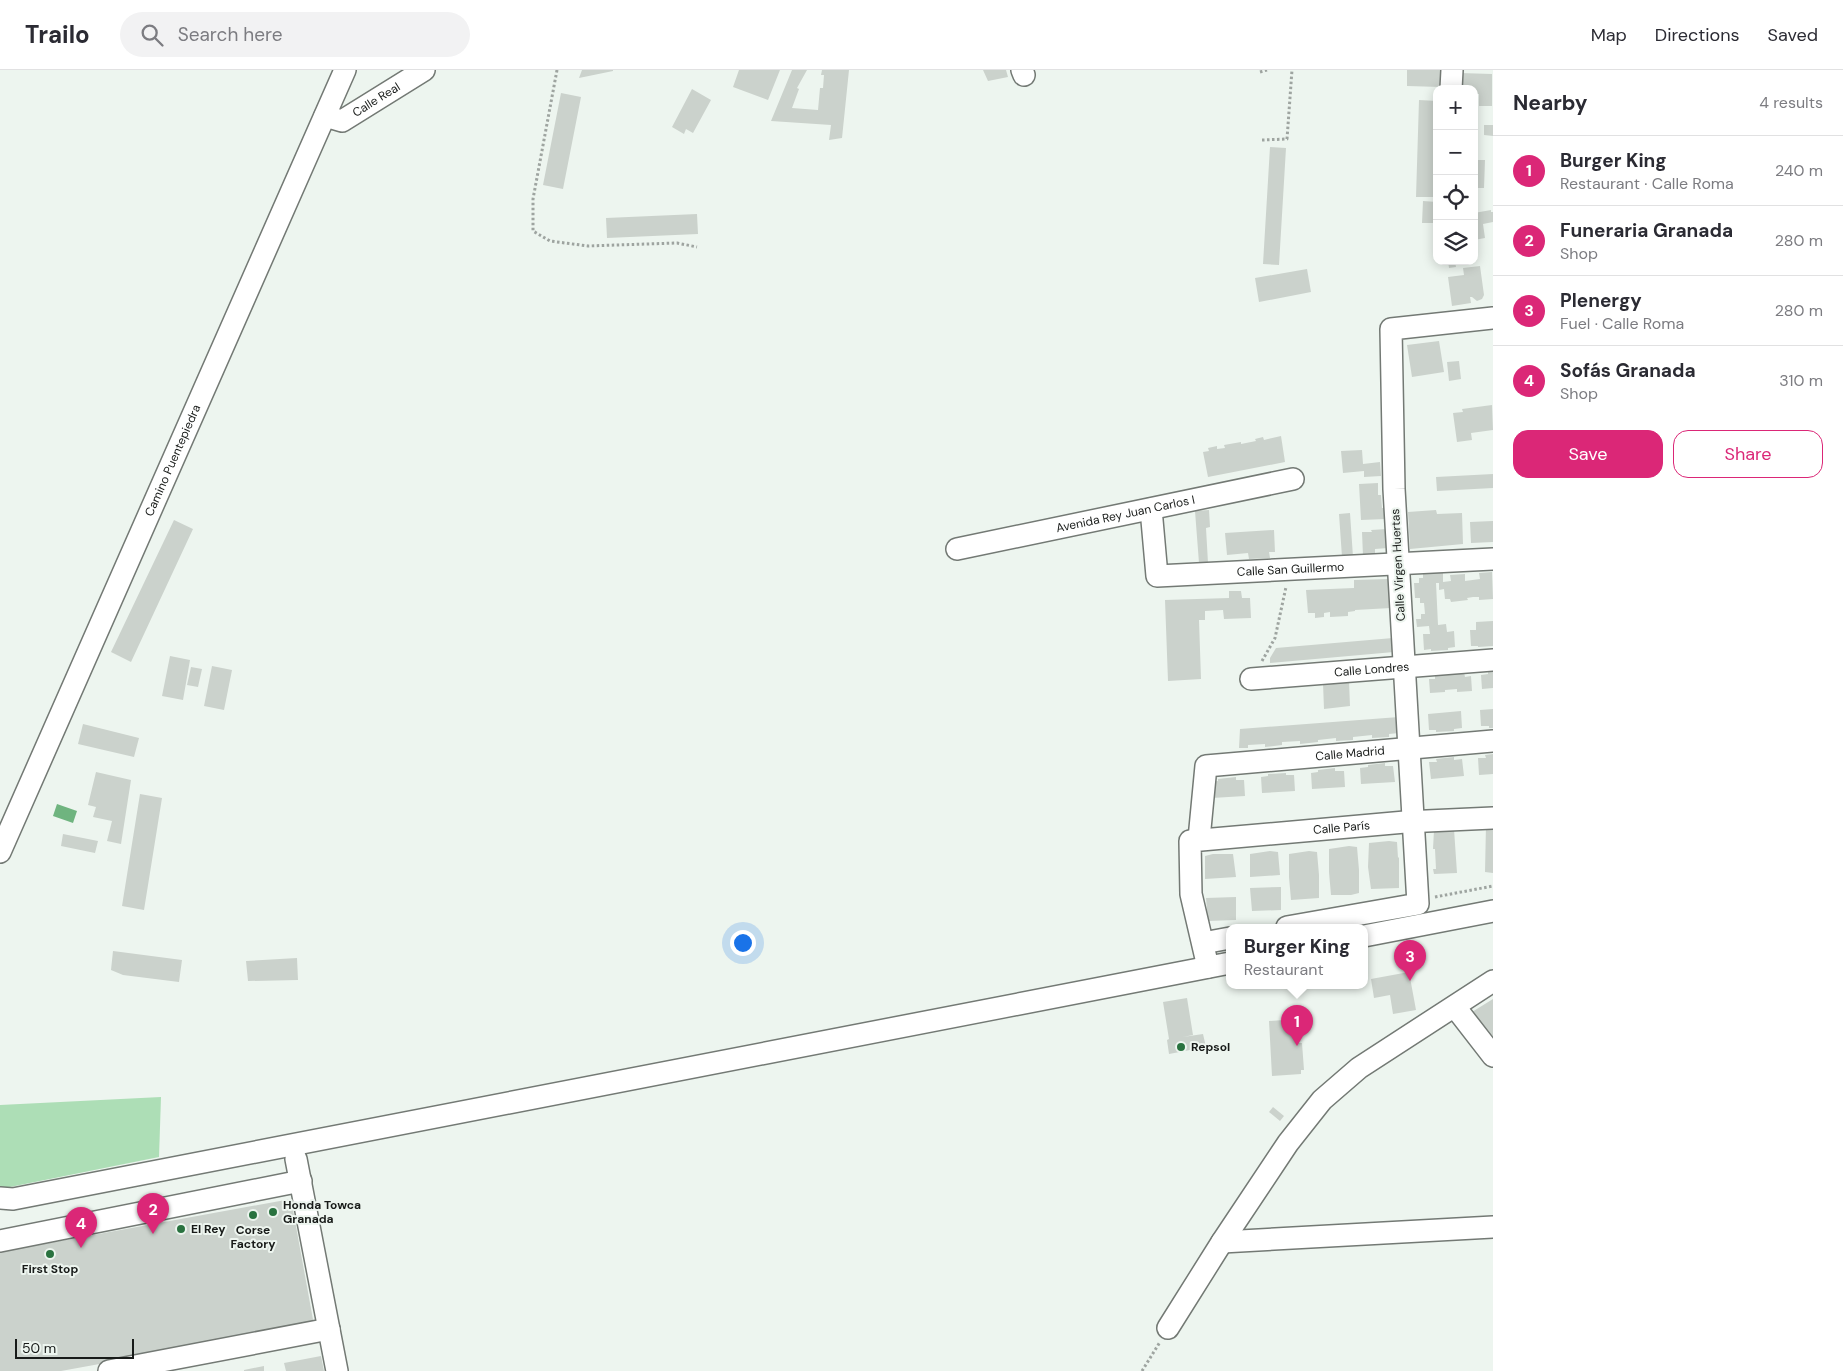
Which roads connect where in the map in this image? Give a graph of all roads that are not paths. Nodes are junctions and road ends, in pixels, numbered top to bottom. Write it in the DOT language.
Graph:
graph roads {
  1 [pos="345,70"];
  2 [pos="424,70"];
  3 [pos="1452,70"];
  4 [pos="1451,85"];
  5 [pos="325,116"];
  6 [pos="1493,318"];
  7 [pos="1293,479"];
  8 [pos="1151,509"];
  9 [pos="957,549"];
  10 [pos="1493,559"];
  11 [pos="1398,564"];
  12 [pos="1493,660"];
  13 [pos="1404,666"];
  14 [pos="1251,679"];
  15 [pos="1493,740"];
  16 [pos="1409,748"];
  17 [pos="1493,818"];
  18 [pos="1413,822"];
  19 [pos="1195,840"];
  20 [pos="0,852"];
  21 [pos="1492,912"];
  22 [pos="1303,924"];
  23 [pos="1368,935"];
  24 [pos="1226,939"];
  25 [pos="1203,943"];
  26 [pos="1226,963"];
  27 [pos="1208,967"];
  28 [pos="1493,981"];
  29 [pos="1455,1007"];
  30 [pos="1493,1056"];
  31 [pos="296,1159"];
  32 [pos="301,1182"];
  33 [pos="4,1201"];
  34 [pos="1493,1227"];
  35 [pos="0,1241"];
  36 [pos="1222,1242"];
  37 [pos="1168,1328"];
  38 [pos="331,1336"];
  39 [pos="109,1371"];
  40 [pos="184,1371"];
  41 [pos="337,1371"];
  1 -- 5 [label="street, Camino Puentepiedra"];
  2 -- 5 [label="street, Calle Real"];
  3 -- 4 [label="street"];
  5 -- 20 [label="street, Camino Puentepiedra"];
  6 -- 11 [label="street, Calle Virgen Huertas"];
  7 -- 8 [label="street, Avenida Rey Juan Carlos I"];
  8 -- 9 [label="street, Avenida Rey Juan Carlos I"];
  8 -- 11 [label="street, Calle San Guillermo"];
  10 -- 11 [label="street, Calle San Guillermo"];
  11 -- 13 [label="street, Calle Virgen Huertas"];
  12 -- 13 [label="street, Calle Londres"];
  13 -- 14 [label="street, Calle Londres"];
  13 -- 16 [label="street, Calle Virgen Huertas"];
  15 -- 16 [label="street, Calle Madrid"];
  16 -- 18 [label="street, Calle Virgen Huertas"];
  16 -- 19 [label="street, Calle Madrid"];
  17 -- 18 [label="street, Calle París"];
  18 -- 19 [label="street, Calle París"];
  18 -- 22 [label="street, Calle Virgen Huertas"];
  19 -- 25 [label="street"];
  21 -- 23 [label="street"];
  24 -- 25 [label="street"];
  25 -- 27 [label="street"];
  26 -- 27 [label="street"];
  27 -- 33 [label="street"];
  28 -- 29 [label="street"];
  29 -- 30 [label="street"];
  29 -- 36 [label="street"];
  31 -- 32 [label="street"];
  32 -- 35 [label="street"];
  32 -- 38 [label="street"];
  34 -- 36 [label="street"];
  36 -- 37 [label="street"];
  38 -- 39 [label="street"];
  38 -- 40 [label="street"];
  38 -- 41 [label="street"];
}
